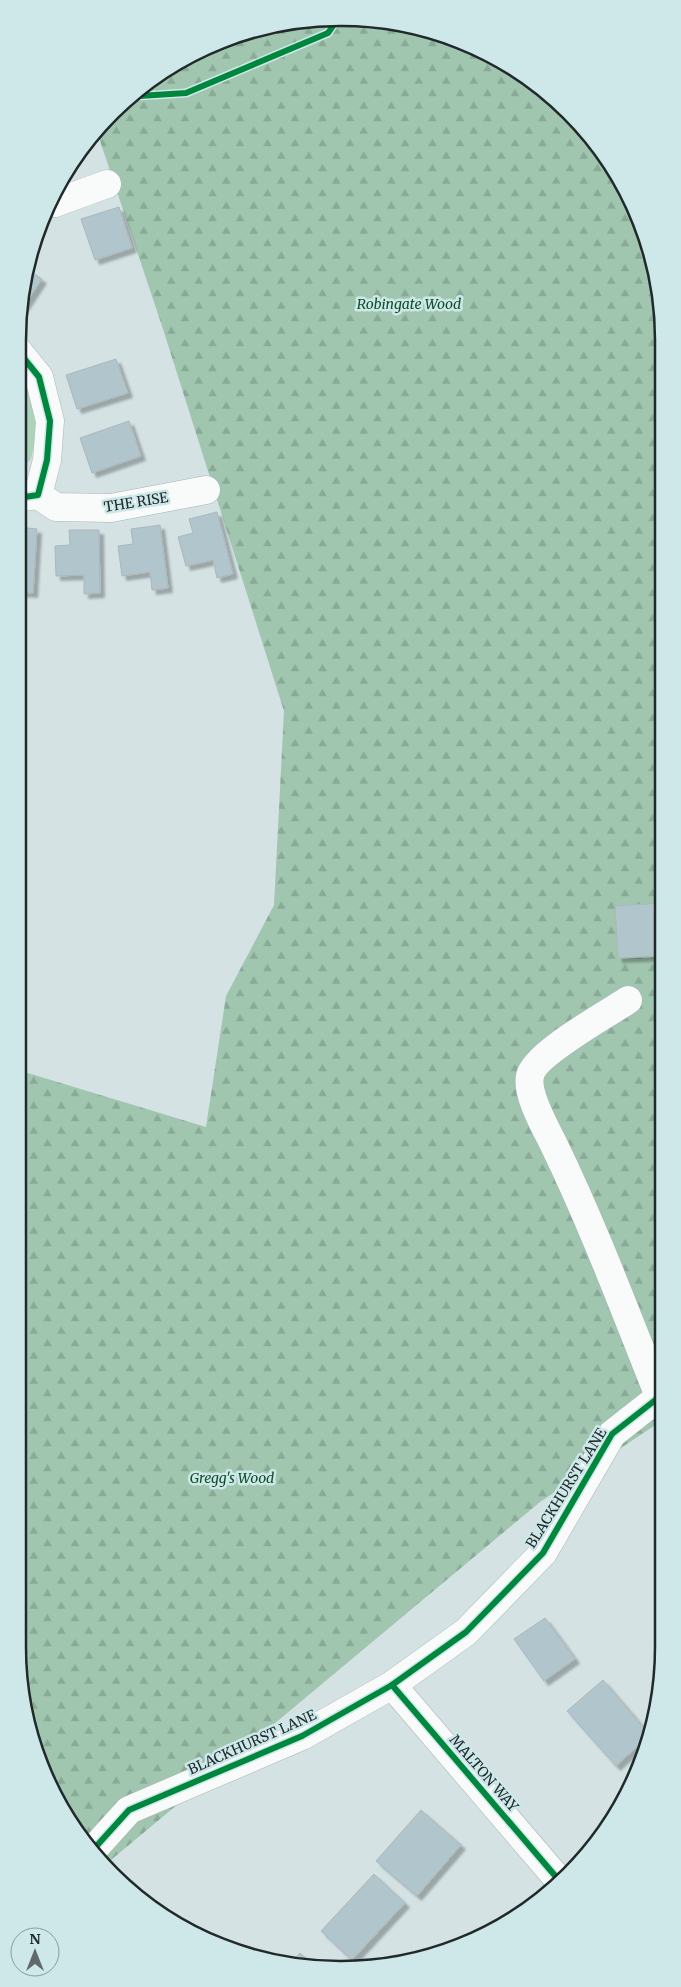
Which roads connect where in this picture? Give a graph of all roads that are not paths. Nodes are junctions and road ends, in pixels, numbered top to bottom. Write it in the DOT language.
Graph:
graph roads {
  1 [pos="107,184"];
  2 [pos="59,201"];
  3 [pos="26,361"];
  4 [pos="206,490"];
  5 [pos="28,497"];
  6 [pos="628,1000"];
  7 [pos="655,1381"];
  8 [pos="655,1400"];
  9 [pos="392,1686"];
  10 [pos="97,1845"];
  11 [pos="555,1876"];
  1 -- 2 [label="street"];
  3 -- 5 [label="street, THE RISE"];
  4 -- 5 [label="street, THE RISE"];
  6 -- 7 [label="street"];
  8 -- 9 [label="street, BLACKHURST LANE"];
  9 -- 10 [label="street, BLACKHURST LANE"];
  9 -- 11 [label="street, MALTON WAY"];
}
